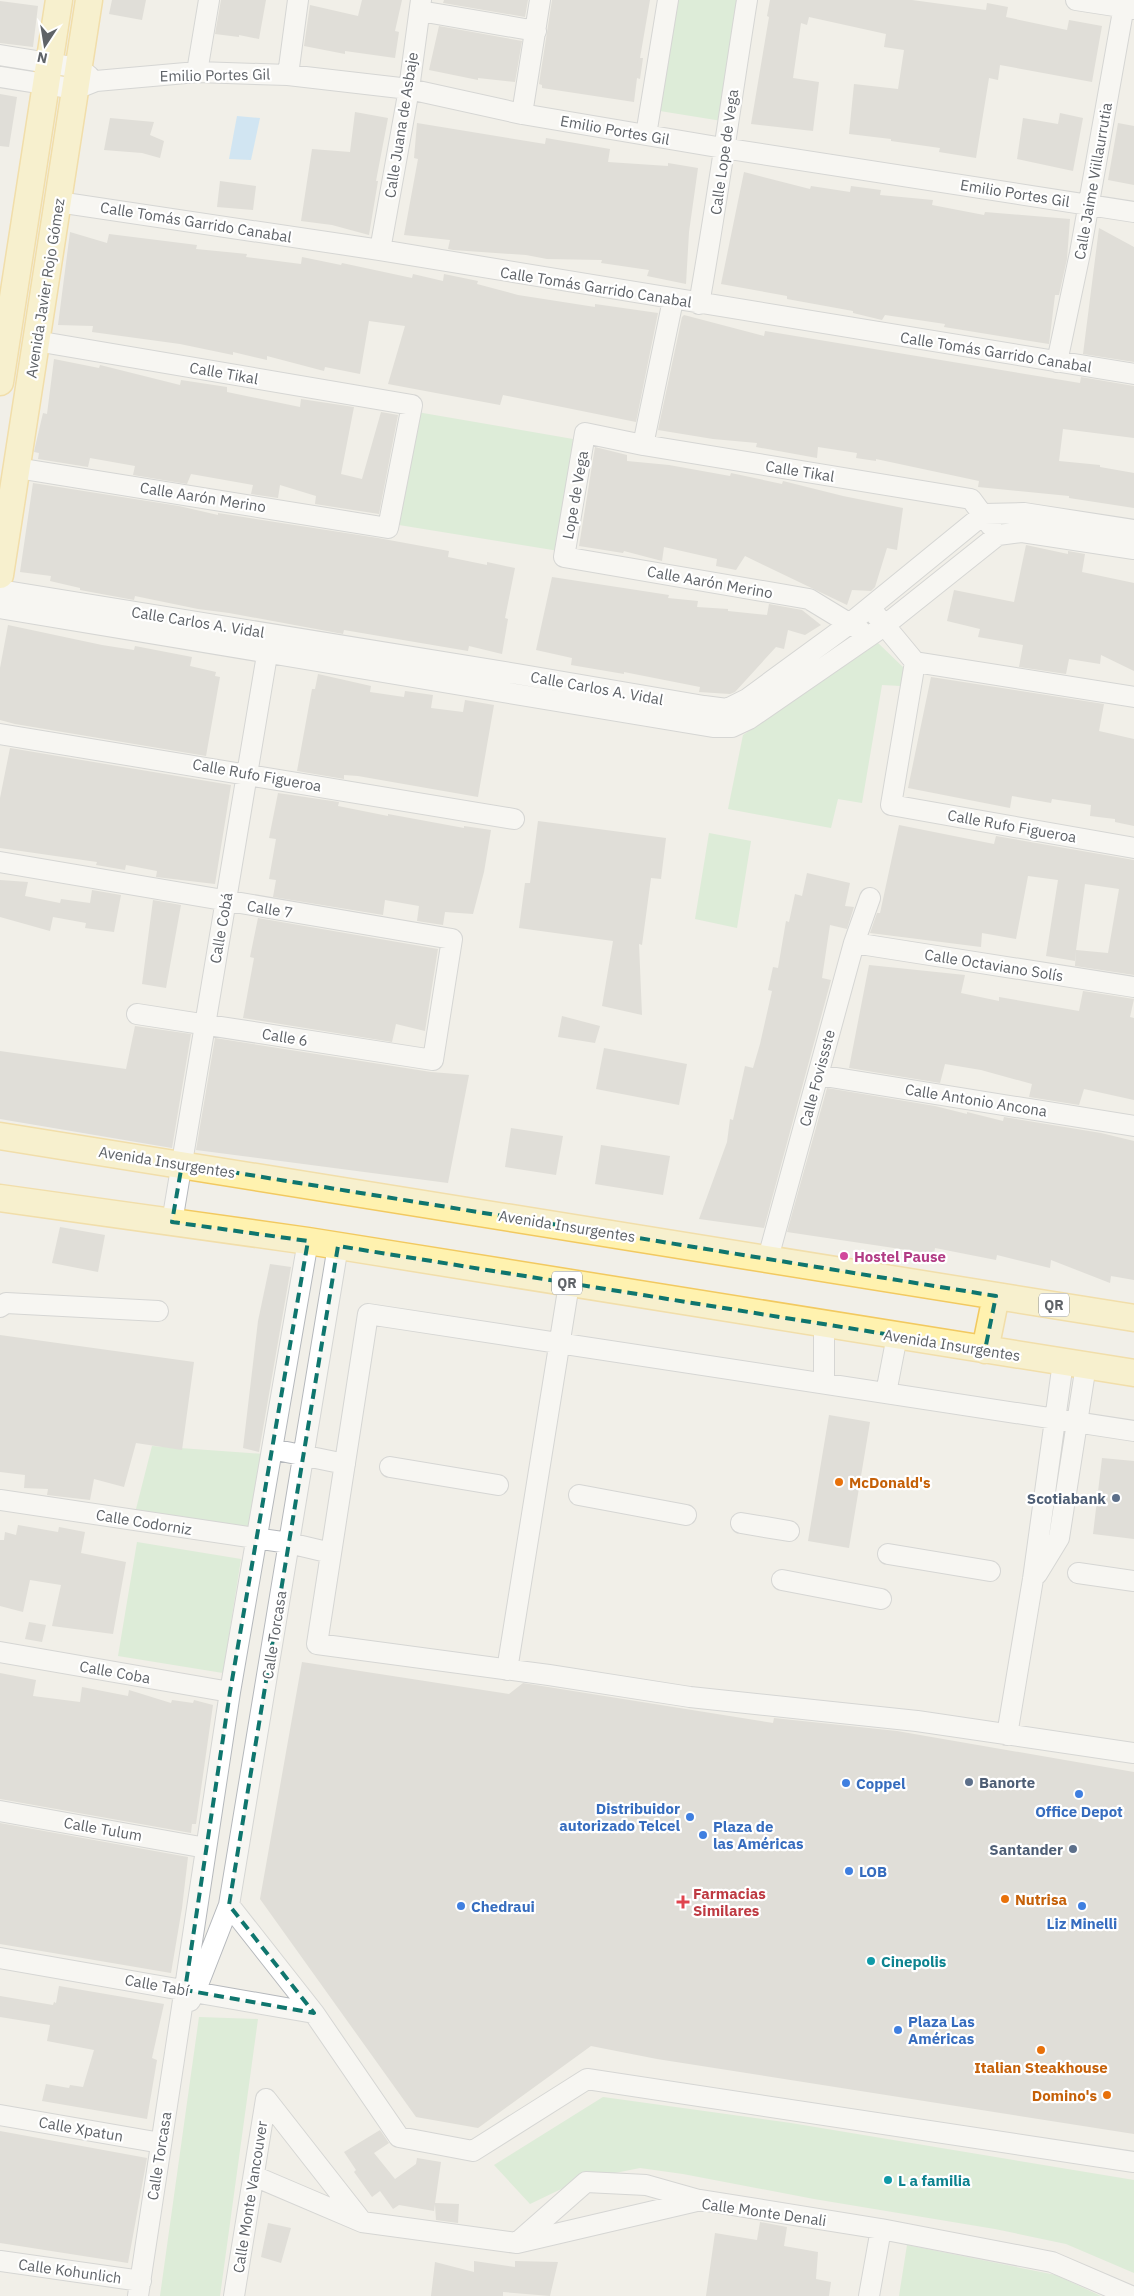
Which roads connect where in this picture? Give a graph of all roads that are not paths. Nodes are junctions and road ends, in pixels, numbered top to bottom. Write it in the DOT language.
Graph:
graph roads {
  1 [pos="59,0"];
  2 [pos="89,0"];
  3 [pos="209,0"];
  4 [pos="298,0"];
  5 [pos="540,0"];
  6 [pos="668,0"];
  7 [pos="747,0"];
  8 [pos="1076,0"];
  9 [pos="420,5"];
  10 [pos="1128,6"];
  11 [pos="536,31"];
  12 [pos="0,55"];
  13 [pos="198,72"];
  14 [pos="48,74"];
  15 [pos="288,75"];
  16 [pos="0,77"];
  17 [pos="83,79"];
  18 [pos="409,89"];
  19 [pos="522,114"];
  20 [pos="646,134"];
  21 [pos="723,148"];
  22 [pos="58,202"];
  23 [pos="1089,205"];
  24 [pos="1134,212"];
  25 [pos="380,250"];
  26 [pos="673,300"];
  27 [pos="699,304"];
  28 [pos="36,341"];
  29 [pos="1057,362"];
  30 [pos="1134,374"];
  31 [pos="0,382"];
  32 [pos="585,433"];
  33 [pos="643,445"];
  34 [pos="17,468"];
  35 [pos="984,514"];
  36 [pos="388,528"];
  37 [pos="1134,530"];
  38 [pos="998,536"];
  39 [pos="1134,549"];
  40 [pos="564,557"];
  41 [pos="0,575"];
  42 [pos="0,590"];
  43 [pos="870,607"];
  44 [pos="0,608"];
  45 [pos="848,625"];
  46 [pos="877,631"];
  47 [pos="270,634"];
  48 [pos="267,654"];
  49 [pos="915,662"];
  50 [pos="1134,698"];
  51 [pos="0,734"];
  52 [pos="247,773"];
  53 [pos="514,819"];
  54 [pos="1134,848"];
  55 [pos="0,862"];
  56 [pos="870,898"];
  57 [pos="226,902"];
  58 [pos="854,943"];
  59 [pos="1134,987"];
  60 [pos="137,1014"];
  61 [pos="205,1025"];
  62 [pos="433,1060"];
  63 [pos="818,1075"];
  64 [pos="1134,1126"];
  65 [pos="0,1136"];
  66 [pos="182,1164"];
  67 [pos="0,1198"];
  68 [pos="172,1222"];
  69 [pos="308,1241"];
  70 [pos="338,1246"];
  71 [pos="768,1258"];
  72 [pos="569,1284"];
  73 [pos="996,1296"];
  74 [pos="0,1307"];
  75 [pos="158,1311"];
  76 [pos="1134,1318"];
  77 [pos="824,1324"];
  78 [pos="897,1336"];
  79 [pos="559,1343"];
  80 [pos="985,1350"];
  81 [pos="1074,1364"];
  82 [pos="1134,1373"];
  83 [pos="824,1383"];
  84 [pos="886,1393"];
  85 [pos="1055,1418"];
  86 [pos="1077,1422"];
  87 [pos="1134,1431"];
  88 [pos="272,1449"];
  89 [pos="303,1457"];
  90 [pos="345,1464"];
  91 [pos="390,1467"];
  92 [pos="498,1484"];
  93 [pos="578,1495"];
  94 [pos="0,1500"];
  95 [pos="686,1515"];
  96 [pos="742,1523"];
  97 [pos="789,1531"];
  98 [pos="257,1539"];
  99 [pos="289,1542"];
  100 [pos="331,1553"];
  101 [pos="888,1554"];
  102 [pos="990,1571"];
  103 [pos="1078,1572"];
  104 [pos="1033,1579"];
  105 [pos="782,1580"];
  106 [pos="1134,1582"];
  107 [pos="881,1599"];
  108 [pos="0,1652"];
  109 [pos="507,1670"];
  110 [pos="230,1692"];
  111 [pos="1007,1735"];
  112 [pos="1134,1754"];
  113 [pos="0,1811"];
  114 [pos="206,1848"];
  115 [pos="229,1905"];
  116 [pos="0,1958"];
  117 [pos="190,1991"];
  118 [pos="314,2013"];
  119 [pos="0,2115"];
  120 [pos="161,2143"];
  121 [pos="1134,2162"];
  122 [pos="254,2176"];
  123 [pos="701,2200"];
  124 [pos="362,2222"];
  125 [pos="881,2229"];
  126 [pos="517,2243"];
  127 [pos="0,2261"];
  128 [pos="139,2289"];
  129 [pos="234,2296"];
  130 [pos="869,2296"];
  131 [pos="1131,2296"];
  1 -- 14 [label="main road, Avenida Javier Rojo Gómez"];
  2 -- 17 [label="main road, Avenida Javier Rojo Gómez"];
  3 -- 13 [label="street"];
  4 -- 15 [label="street"];
  5 -- 11 [label="street"];
  6 -- 20 [label="street"];
  7 -- 21 [label="street, Calle Lope de Vega"];
  8 -- 10 [label="street"];
  9 -- 11 [label="street"];
  9 -- 18 [label="street, Calle Juana de Asbaje"];
  10 -- 23 [label="street, Calle Jaime Viillaurrutia"];
  11 -- 19 [label="street"];
  12 -- 14 [label="street"];
  13 -- 15 [label="street, Emilio Portes Gil"];
  13 -- 17 [label="street, Emilio Portes Gil"];
  14 -- 16 [label="street"];
  14 -- 17 [label="street, Emilio Portes Gil"];
  14 -- 31 [label="main road, Avenida Javier Rojo Gómez"];
  15 -- 18 [label="street, Emilio Portes Gil"];
  17 -- 22 [label="main road, Avenida Javier Rojo Gómez"];
  18 -- 19 [label="street, Emilio Portes Gil"];
  18 -- 25 [label="street, Calle Juana de Asbaje"];
  19 -- 20 [label="street, Emilio Portes Gil"];
  20 -- 21 [label="street, Emilio Portes Gil"];
  21 -- 23 [label="street, Emilio Portes Gil"];
  21 -- 27 [label="street, Calle Lope de Vega"];
  22 -- 25 [label="street, Calle Tomás Garrido Canabal"];
  22 -- 28 [label="main road, Avenida Javier Rojo Gómez"];
  23 -- 24 [label="street, Emilio Portes Gil"];
  23 -- 29 [label="street, Calle Jaime Viillaurrutia"];
  25 -- 26 [label="street, Calle Tomás Garrido Canabal"];
  26 -- 27 [label="street, Calle Tomás Garrido Canabal"];
  26 -- 33 [label="street"];
  27 -- 29 [label="street, Calle Tomás Garrido Canabal"];
  28 -- 34 [label="main road, Avenida Javier Rojo Gómez"];
  28 -- 36 [label="street, Calle Tikal"];
  29 -- 30 [label="street, Calle Tomás Garrido Canabal"];
  32 -- 33 [label="street, Calle Tikal"];
  32 -- 40 [label="street, Lope de Vega"];
  33 -- 35 [label="street, Calle Tikal"];
  34 -- 36 [label="street, Calle Aarón Merino"];
  34 -- 41 [label="main road, Avenida Javier Rojo Gómez"];
  35 -- 37 [label="street"];
  35 -- 38 [label="street, Calle Tikal"];
  35 -- 43 [label="street, Calle Carlos A. Vidal"];
  38 -- 39 [label="street, Calle Carlos A. Vidal"];
  38 -- 46 [label="street, Calle Carlos A. Vidal"];
  40 -- 45 [label="street, Calle Aarón Merino"];
  42 -- 47 [label="street, Calle Carlos A. Vidal"];
  43 -- 45 [label="street, Calle Carlos A. Vidal"];
  43 -- 46 [label="street"];
  44 -- 48 [label="street, Calle Carlos A. Vidal"];
  45 -- 46 [label="street, Calle Aarón Merino"];
  45 -- 47 [label="street, Calle Carlos A. Vidal"];
  46 -- 48 [label="street, Calle Carlos A. Vidal"];
  46 -- 49 [label="street"];
  47 -- 48 [label="street, Calle Cobá"];
  48 -- 52 [label="street, Calle Cobá"];
  49 -- 50 [label="street"];
  49 -- 54 [label="street, Calle Rufo Figueroa"];
  51 -- 52 [label="street, Calle Rufo Figueroa"];
  52 -- 53 [label="street, Calle Rufo Figueroa"];
  52 -- 57 [label="street, Calle Cobá"];
  55 -- 57 [label="street, Calle 7"];
  56 -- 58 [label="street, Calle Fovissste"];
  57 -- 61 [label="street, Calle Cobá"];
  57 -- 62 [label="street, Calle 7"];
  58 -- 59 [label="street, Calle Octaviano Solís"];
  58 -- 63 [label="street, Calle Fovissste"];
  60 -- 61 [label="street, Calle 6"];
  61 -- 62 [label="street, Calle 6"];
  61 -- 66 [label="street, Calle Cobá"];
  63 -- 64 [label="street, Calle Antonio Ancona"];
  63 -- 71 [label="street, Calle Fovissste"];
  65 -- 66 [label="main road, Avenida Insurgentes / QR"];
  66 -- 68 [label="street, Calle Cobá"];
  66 -- 71 [label="main road, Avenida Insurgentes / QR"];
  67 -- 68 [label="main road, Avenida Insurgentes / QR"];
  68 -- 69 [label="main road, Avenida Insurgentes / QR"];
  69 -- 70 [label="main road, Avenida Insurgentes / QR"];
  69 -- 88 [label="street, Calle Torcasa"];
  70 -- 72 [label="main road, Avenida Insurgentes / QR"];
  70 -- 89 [label="street, Calle Torcasa"];
  71 -- 73 [label="main road, Avenida Insurgentes / QR"];
  72 -- 77 [label="main road, Avenida Insurgentes / QR"];
  72 -- 79 [label="street"];
  73 -- 76 [label="main road, Avenida Insurgentes / QR"];
  73 -- 80 [label="main road"];
  74 -- 75 [label="street"];
  77 -- 78 [label="main road, Avenida Insurgentes / QR"];
  77 -- 83 [label="street"];
  78 -- 80 [label="main road, Avenida Insurgentes / QR"];
  78 -- 84 [label="street"];
  79 -- 83 [label="street"];
  79 -- 90 [label="street"];
  79 -- 109 [label="street"];
  80 -- 81 [label="main road, Avenida Insurgentes / QR"];
  81 -- 82 [label="main road, Avenida Insurgentes / QR"];
  81 -- 85 [label="street"];
  81 -- 86 [label="street"];
  83 -- 84 [label="street"];
  84 -- 85 [label="street"];
  85 -- 86 [label="street"];
  85 -- 104 [label="street"];
  86 -- 87 [label="street"];
  86 -- 104 [label="street"];
  88 -- 89 [label="street"];
  88 -- 98 [label="street, Calle Torcasa"];
  89 -- 90 [label="street"];
  89 -- 99 [label="street, Calle Torcasa"];
  90 -- 100 [label="street"];
  91 -- 92 [label="street"];
  93 -- 95 [label="street"];
  94 -- 98 [label="street, Calle Codorniz"];
  96 -- 97 [label="street"];
  98 -- 99 [label="street, Calle Codorniz"];
  98 -- 110 [label="street, Calle Torcasa"];
  99 -- 100 [label="street, Calle Codorniz"];
  99 -- 115 [label="street, Calle Torcasa"];
  100 -- 109 [label="street"];
  101 -- 102 [label="street"];
  103 -- 106 [label="street"];
  104 -- 111 [label="street"];
  105 -- 107 [label="street"];
  108 -- 110 [label="street, Calle Coba"];
  109 -- 111 [label="street"];
  110 -- 114 [label="street, Calle Torcasa"];
  111 -- 112 [label="street"];
  113 -- 114 [label="street, Calle Tulum"];
  114 -- 117 [label="street, Calle Torcasa"];
  115 -- 117 [label="street, Calle Torcasa"];
  115 -- 118 [label="street"];
  116 -- 117 [label="street, Calle Tabí"];
  117 -- 118 [label="street, Calle Tabí"];
  117 -- 120 [label="street, Calle Torcasa"];
  118 -- 121 [label="street"];
  119 -- 120 [label="street, Calle Xpatun"];
  120 -- 128 [label="street, Calle Torcasa"];
  122 -- 124 [label="street, Calle Monte Denali"];
  122 -- 124 [label="street, Calle Monte Vancouver"];
  122 -- 129 [label="street, Calle Monte Vancouver"];
  123 -- 125 [label="street, Calle Monte Denali"];
  123 -- 126 [label="street, Calle Monte Denali"];
  123 -- 126 [label="street"];
  124 -- 126 [label="street, Calle Monte Denali"];
  125 -- 130 [label="street"];
  125 -- 131 [label="street, Calle Monte Denali"];
  127 -- 128 [label="street, Calle Kohunlich"];
}
